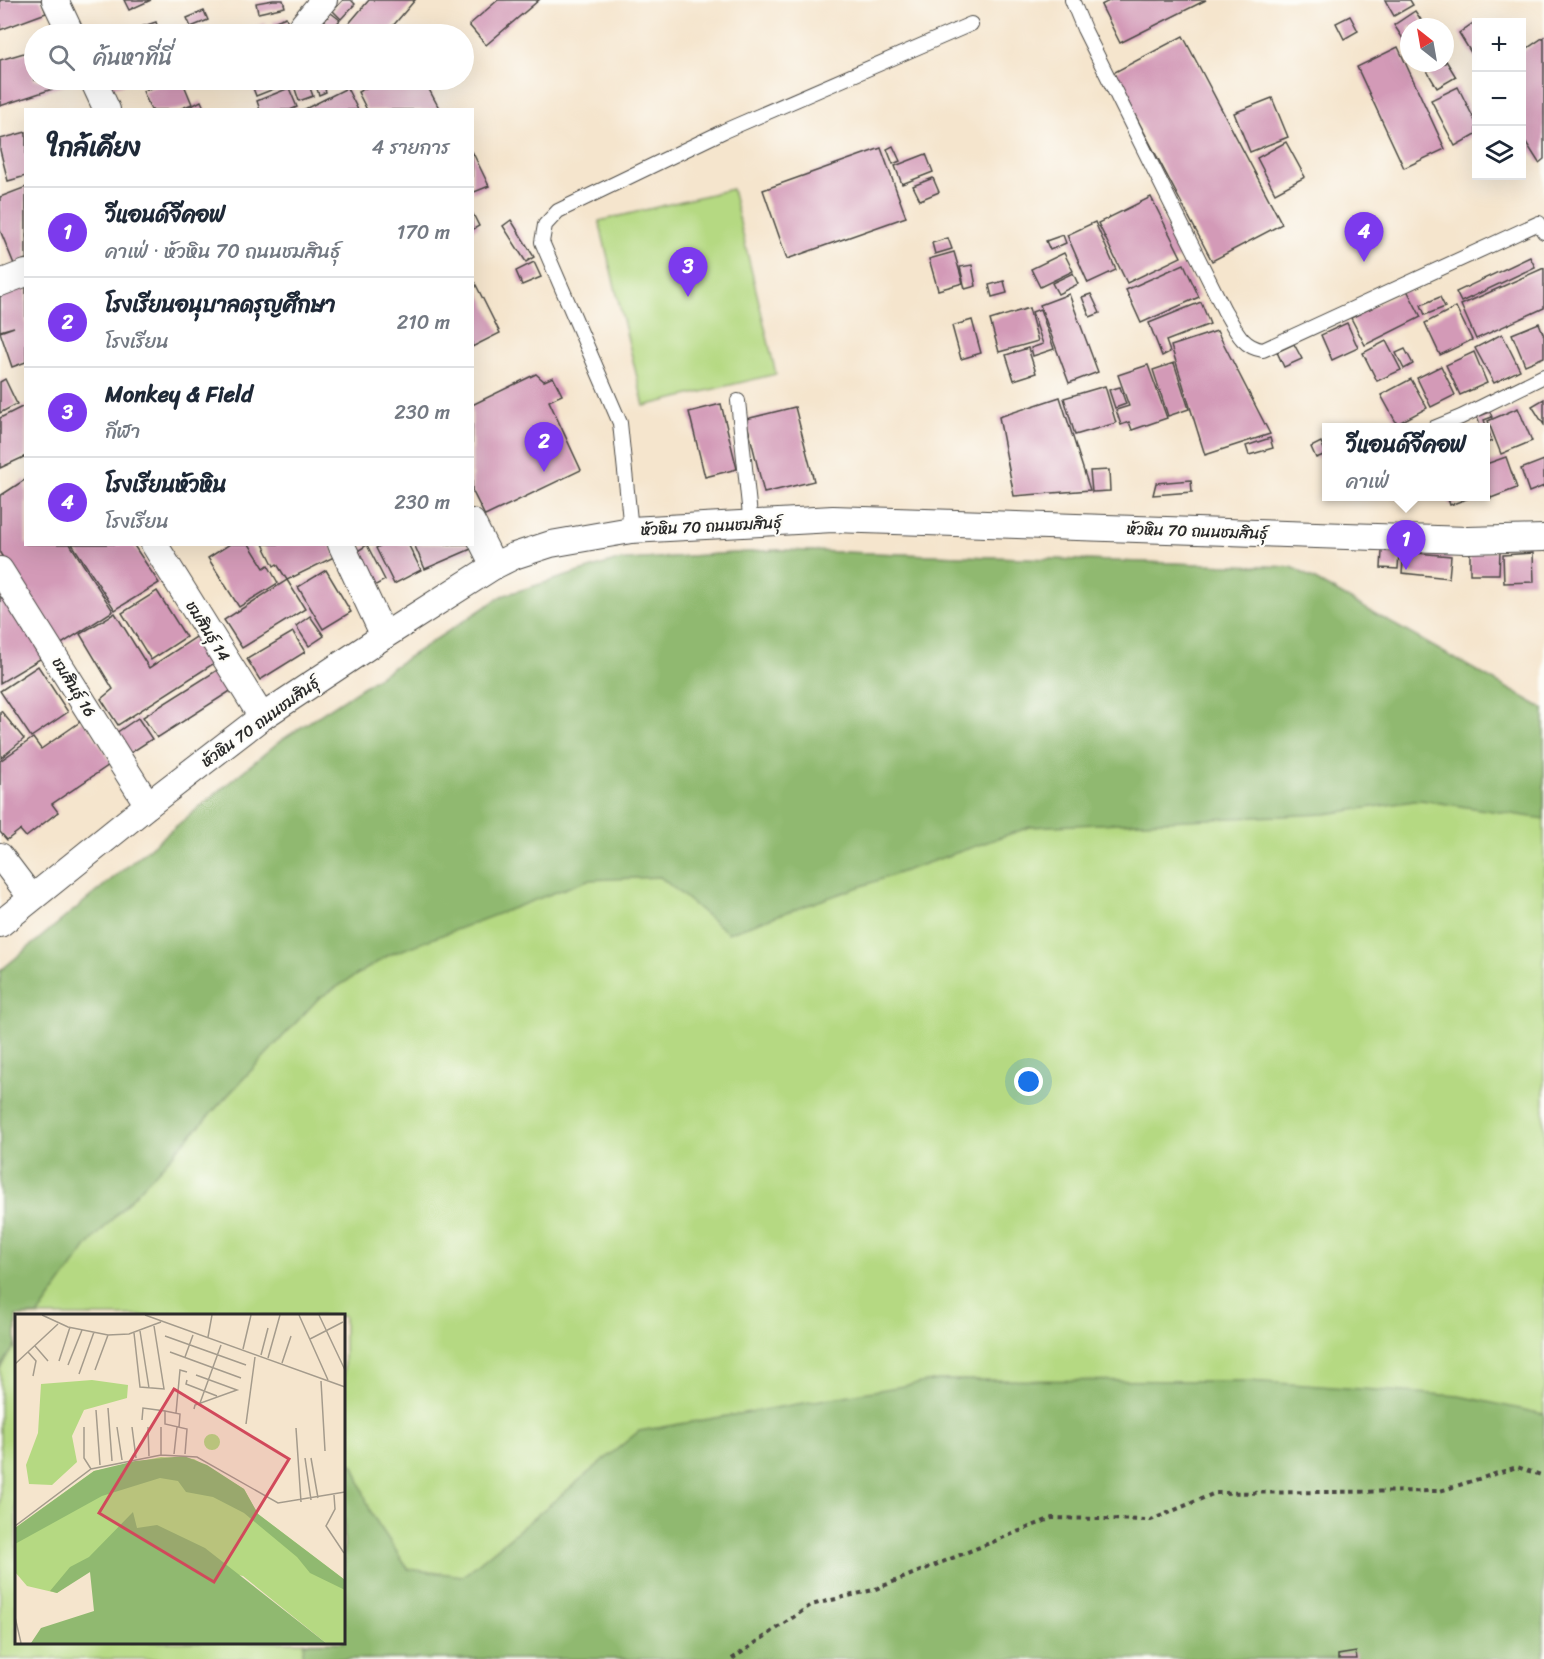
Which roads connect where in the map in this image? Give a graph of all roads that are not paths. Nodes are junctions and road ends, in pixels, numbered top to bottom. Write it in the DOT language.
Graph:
graph roads {
  1 [pos="55,0"];
  2 [pos="324,0"];
  3 [pos="1072,0"];
  4 [pos="66,24"];
  5 [pos="304,24"];
  6 [pos="971,24"];
  7 [pos="98,90"];
  8 [pos="106,108"];
  9 [pos="1544,232"];
  10 [pos="24,274"];
  11 [pos="0,283"];
  12 [pos="1544,376"];
  13 [pos="738,401"];
  14 [pos="1446,423"];
  15 [pos="751,525"];
  16 [pos="474,526"];
  17 [pos="631,530"];
  18 [pos="1544,538"];
  19 [pos="155,546"];
  20 [pos="342,546"];
  21 [pos="494,566"];
  22 [pos="0,570"];
  23 [pos="384,636"];
  24 [pos="262,717"];
  25 [pos="148,805"];
  26 [pos="0,856"];
  27 [pos="31,897"];
  28 [pos="0,924"];
  1 -- 4 [label="street"];
  2 -- 5 [label="street"];
  3 -- 9 [label="lane"];
  6 -- 17 [label="lane"];
  7 -- 8 [label="street"];
  10 -- 11 [label="street"];
  12 -- 14 [label="lane"];
  13 -- 15 [label="lane"];
  15 -- 17 [label="street, หัวหิน 70 ถนนชมสินธุ์"];
  15 -- 18 [label="street, หัวหิน 70 ถนนชมสินธุ์"];
  16 -- 21 [label="street"];
  17 -- 21 [label="street, หัวหิน 70 ถนนชมสินธุ์"];
  19 -- 24 [label="street, ชมสินธุ์ 14"];
  20 -- 23 [label="street"];
  21 -- 23 [label="street, หัวหิน 70 ถนนชมสินธุ์"];
  22 -- 25 [label="street, ชมสินธุ์ 16"];
  23 -- 24 [label="street, หัวหิน 70 ถนนชมสินธุ์"];
  24 -- 25 [label="street, หัวหิน 70 ถนนชมสินธุ์"];
  25 -- 27 [label="street, หัวหิน 70 ถนนชมสินธุ์"];
  26 -- 27 [label="street"];
  27 -- 28 [label="street, หัวหิน 70 ถนนชมสินธุ์"];
}
